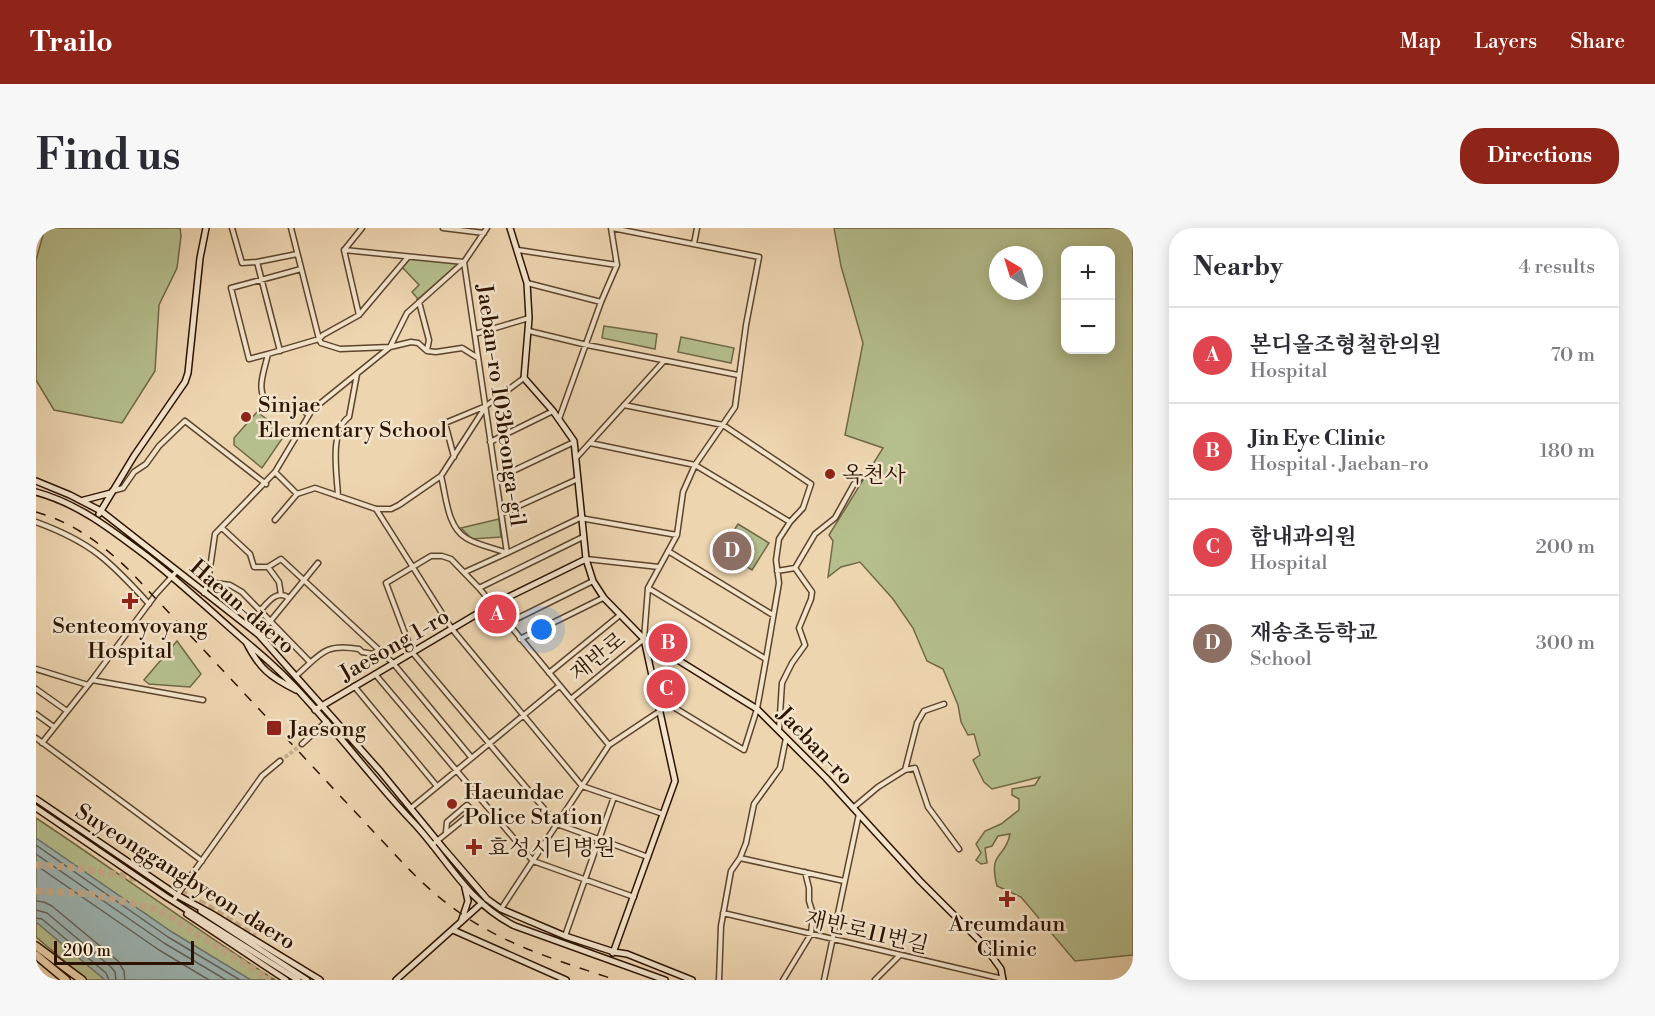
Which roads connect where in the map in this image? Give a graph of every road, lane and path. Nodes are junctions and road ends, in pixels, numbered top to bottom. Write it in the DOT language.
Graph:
graph roads {
  1 [pos="206,228"];
  2 [pos="232,228"];
  3 [pos="291,228"];
  4 [pos="362,228"];
  5 [pos="443,228"];
  6 [pos="487,228"];
  7 [pos="510,228"];
  8 [pos="612,228"];
  9 [pos="697,228"];
  10 [pos="484,233"];
  11 [pos="694,244"];
  12 [pos="344,250"];
  13 [pos="518,250"];
  14 [pos="297,254"];
  15 [pos="408,256"];
  16 [pos="257,262"];
  17 [pos="464,262"];
  18 [pos="616,265"];
  19 [pos="302,268"];
  20 [pos="261,280"];
  21 [pos="527,284"];
  22 [pos="419,301"];
  23 [pos="601,302"];
  24 [pos="359,315"];
  25 [pos="530,318"];
  26 [pos="529,331"];
  27 [pos="475,334"];
  28 [pos="319,339"];
  29 [pos="587,345"];
  30 [pos="390,347"];
  31 [pos="280,351"];
  32 [pos="427,351"];
  33 [pos="268,354"];
  34 [pos="478,358"];
  35 [pos="664,361"];
  36 [pos="357,373"];
  37 [pos="738,375"];
  38 [pos="524,378"];
  39 [pos="624,405"];
  40 [pos="486,406"];
  41 [pos="553,411"];
  42 [pos="309,415"];
  43 [pos="559,419"];
  44 [pos="723,425"];
  45 [pos="574,441"];
  46 [pos="490,442"];
  47 [pos="590,443"];
  48 [pos="577,457"];
  49 [pos="454,458"];
  50 [pos="131,464"];
  51 [pos="696,465"];
  52 [pos="141,468"];
  53 [pos="134,472"];
  54 [pos="275,472"];
  55 [pos="441,476"];
  56 [pos="861,477"];
  57 [pos="496,479"];
  58 [pos="578,480"];
  59 [pos="36,481"];
  60 [pos="266,484"];
  61 [pos="36,492"];
  62 [pos="112,492"];
  63 [pos="297,494"];
  64 [pos="338,496"];
  65 [pos="83,501"];
  66 [pos="376,509"];
  67 [pos="100,511"];
  68 [pos="501,514"];
  69 [pos="96,518"];
  70 [pos="580,519"];
  71 [pos="275,520"];
  72 [pos="36,522"];
  73 [pos="790,522"];
  74 [pos="222,528"];
  75 [pos="677,535"];
  76 [pos="583,537"];
  77 [pos="668,551"];
  78 [pos="507,553"];
  79 [pos="586,559"];
  80 [pos="318,563"];
  81 [pos="268,567"];
  82 [pos="411,567"];
  83 [pos="660,567"];
  84 [pos="795,568"];
  85 [pos="177,571"];
  86 [pos="777,571"];
  87 [pos="465,572"];
  88 [pos="172,576"];
  89 [pos="304,580"];
  90 [pos="593,581"];
  91 [pos="208,582"];
  92 [pos="479,588"];
  93 [pos="648,588"];
  94 [pos="204,593"];
  95 [pos="281,595"];
  96 [pos="289,598"];
  97 [pos="604,598"];
  98 [pos="149,604"];
  99 [pos="492,605"];
  100 [pos="260,611"];
  101 [pos="620,615"];
  102 [pos="773,615"];
  103 [pos="270,622"];
  104 [pos="508,623"];
  105 [pos="452,629"];
  106 [pos="259,635"];
  107 [pos="520,639"];
  108 [pos="644,639"];
  109 [pos="245,641"];
  110 [pos="378,650"];
  111 [pos="412,652"];
  112 [pos="766,659"];
  113 [pos="310,662"];
  114 [pos="393,663"];
  115 [pos="36,669"];
  116 [pos="549,673"];
  117 [pos="375,674"];
  118 [pos="297,675"];
  119 [pos="90,683"];
  120 [pos="354,686"];
  121 [pos="559,686"];
  122 [pos="36,689"];
  123 [pos="300,692"];
  124 [pos="656,697"];
  125 [pos="571,699"];
  126 [pos="203,700"];
  127 [pos="944,704"];
  128 [pos="322,705"];
  129 [pos="757,709"];
  130 [pos="315,710"];
  131 [pos="67,711"];
  132 [pos="660,711"];
  133 [pos="36,714"];
  134 [pos="523,715"];
  135 [pos="332,716"];
  136 [pos="326,722"];
  137 [pos="54,727"];
  138 [pos="779,731"];
  139 [pos="36,738"];
  140 [pos="786,738"];
  141 [pos="42,743"];
  142 [pos="488,743"];
  143 [pos="302,744"];
  144 [pos="609,745"];
  145 [pos="471,757"];
  146 [pos="280,761"];
  147 [pos="455,770"];
  148 [pos="905,770"];
  149 [pos="436,785"];
  150 [pos="582,786"];
  151 [pos="614,797"];
  152 [pos="36,799"];
  153 [pos="36,808"];
  154 [pos="411,808"];
  155 [pos="853,808"];
  156 [pos="663,814"];
  157 [pos="859,814"];
  158 [pos="557,824"];
  159 [pos="446,832"];
  160 [pos="599,839"];
  161 [pos="434,842"];
  162 [pos="959,849"];
  163 [pos="648,857"];
  164 [pos="740,858"];
  165 [pos="202,861"];
  166 [pos="533,861"];
  167 [pos="806,872"];
  168 [pos="585,879"];
  169 [pos="844,881"];
  170 [pos="465,887"];
  171 [pos="177,895"];
  172 [pos="634,897"];
  173 [pos="488,898"];
  174 [pos="173,901"];
  175 [pos="481,904"];
  176 [pos="501,909"];
  177 [pos="723,913"];
  178 [pos="460,924"];
  179 [pos="453,930"];
  180 [pos="811,934"];
  181 [pos="565,936"];
  182 [pos="832,939"];
  183 [pos="36,946"];
  184 [pos="614,952"];
  185 [pos="36,955"];
  186 [pos="899,955"];
  187 [pos="611,959"];
  188 [pos="36,961"];
  189 [pos="60,980"];
  190 [pos="66,980"];
  191 [pos="76,980"];
  192 [pos="82,980"];
  193 [pos="286,980"];
  194 [pos="298,980"];
  195 [pos="307,980"];
  196 [pos="320,980"];
  197 [pos="396,980"];
  198 [pos="566,980"];
  199 [pos="665,980"];
  200 [pos="692,980"];
  201 [pos="719,980"];
  202 [pos="783,980"];
  203 [pos="824,980"];
  204 [pos="875,980"];
  205 [pos="1003,980"];
  1 -- 50 [label="main road"];
  2 -- 16 [label="street"];
  3 -- 14 [label="street"];
  4 -- 12 [label="street"];
  5 -- 10 [label="street"];
  6 -- 10 [label="street"];
  7 -- 13 [label="main road"];
  8 -- 11 [label="street"];
  8 -- 18 [label="street"];
  9 -- 11 [label="street"];
  10 -- 17 [label="street"];
  11 -- 37 [label="street"];
  12 -- 15 [label="street"];
  12 -- 24 [label="street"];
  13 -- 18 [label="street"];
  13 -- 21 [label="main road"];
  14 -- 16 [label="street"];
  14 -- 19 [label="street"];
  15 -- 17 [label="street"];
  15 -- 24 [label="street"];
  16 -- 20 [label="street"];
  17 -- 22 [label="street"];
  17 -- 27 [label="street, Jaeban-ro 103beonga-gil"];
  18 -- 23 [label="street"];
  19 -- 20 [label="street"];
  19 -- 28 [label="street"];
  20 -- 31 [label="street"];
  20 -- 33 [label="street"];
  21 -- 23 [label="street"];
  21 -- 25 [label="main road"];
  22 -- 30 [label="street"];
  22 -- 32 [label="street"];
  23 -- 29 [label="street"];
  24 -- 28 [label="street"];
  25 -- 26 [label="main road"];
  25 -- 27 [label="street"];
  26 -- 29 [label="street"];
  26 -- 38 [label="main road"];
  27 -- 34 [label="street, Jaeban-ro 103beonga-gil"];
  28 -- 30 [label="street"];
  28 -- 31 [label="street"];
  29 -- 35 [label="street"];
  29 -- 43 [label="street"];
  30 -- 32 [label="street"];
  30 -- 36 [label="street"];
  31 -- 33 [label="street"];
  32 -- 34 [label="street"];
  33 -- 42 [label="street"];
  34 -- 40 [label="street, Jaeban-ro 103beonga-gil"];
  35 -- 37 [label="street"];
  35 -- 39 [label="street"];
  36 -- 42 [label="street"];
  36 -- 64 [label="street"];
  37 -- 44 [label="street"];
  38 -- 40 [label="street"];
  38 -- 41 [label="main road, Jaeban-ro"];
  39 -- 44 [label="street"];
  39 -- 47 [label="street"];
  40 -- 46 [label="street, Jaeban-ro 103beonga-gil"];
  40 -- 49 [label="street"];
  40 -- 49 [label="street"];
  41 -- 43 [label="main road, Jaeban-ro"];
  41 -- 46 [label="street"];
  42 -- 54 [label="street"];
  43 -- 45 [label="main road, Jaeban-ro"];
  44 -- 51 [label="street"];
  44 -- 73 [label="street"];
  45 -- 48 [label="main road, Jaeban-ro"];
  45 -- 57 [label="street"];
  46 -- 57 [label="street, Jaeban-ro 103beonga-gil"];
  47 -- 48 [label="street"];
  47 -- 51 [label="street"];
  48 -- 58 [label="main road, Jaeban-ro"];
  49 -- 55 [label="street"];
  50 -- 52 [label="street"];
  50 -- 53 [label="street"];
  50 -- 62 [label="main road"];
  51 -- 73 [label="street"];
  51 -- 75 [label="street"];
  52 -- 53 [label="street"];
  52 -- 60 [label="street"];
  53 -- 62 [label="street"];
  54 -- 60 [label="street"];
  54 -- 63 [label="street"];
  55 -- 66 [label="street"];
  55 -- 78 [label="street"];
  56 -- 84 [label="street"];
  57 -- 68 [label="street, Jaeban-ro 103beonga-gil"];
  58 -- 68 [label="street"];
  58 -- 70 [label="main road, Jaeban-ro"];
  59 -- 65 [label="main road, Haeun-daero"];
  60 -- 74 [label="street"];
  61 -- 69 [label="main road, Haeun-daero"];
  62 -- 65 [label="main road"];
  62 -- 67 [label="main road"];
  63 -- 64 [label="street"];
  63 -- 71 [label="street"];
  64 -- 66 [label="street"];
  65 -- 67 [label="main road, Haeun-daero"];
  66 -- 82 [label="street"];
  67 -- 69 [label="main road"];
  67 -- 85 [label="main road, Haeun-daero"];
  68 -- 78 [label="street, Jaeban-ro 103beonga-gil"];
  69 -- 88 [label="main road, Haeun-daero"];
  70 -- 75 [label="street"];
  70 -- 76 [label="main road, Jaeban-ro"];
  70 -- 78 [label="street"];
  72 -- 98 [label="street"];
  73 -- 86 [label="street"];
  74 -- 81 [label="street"];
  74 -- 91 [label="street"];
  75 -- 77 [label="street"];
  76 -- 79 [label="main road, Jaeban-ro"];
  76 -- 92 [label="street"];
  77 -- 83 [label="street"];
  77 -- 102 [label="street"];
  78 -- 87 [label="street"];
  79 -- 83 [label="street"];
  79 -- 90 [label="main road, Jaeban-ro"];
  79 -- 99 [label="main road, Jaesong 1-ro"];
  80 -- 89 [label="street"];
  81 -- 89 [label="street"];
  81 -- 95 [label="street"];
  82 -- 87 [label="street"];
  82 -- 105 [label="street"];
  82 -- 111 [label="street"];
  83 -- 93 [label="street"];
  84 -- 86 [label="street"];
  84 -- 138 [label="street"];
  85 -- 88 [label="street"];
  85 -- 94 [label="main road, Haeun-daero"];
  86 -- 102 [label="street"];
  87 -- 92 [label="street"];
  88 -- 98 [label="street"];
  88 -- 109 [label="main road, Haeun-daero"];
  89 -- 96 [label="street"];
  89 -- 110 [label="street"];
  90 -- 97 [label="main road, Jaeban-ro"];
  90 -- 104 [label="street"];
  91 -- 94 [label="street"];
  91 -- 100 [label="street"];
  92 -- 99 [label="street"];
  93 -- 108 [label="street"];
  93 -- 112 [label="street"];
  94 -- 106 [label="main road, Haeun-daero"];
  95 -- 96 [label="street"];
  95 -- 100 [label="street"];
  96 -- 103 [label="street"];
  97 -- 101 [label="main road, Jaeban-ro"];
  97 -- 107 [label="street, 재반로"];
  98 -- 119 [label="street"];
  99 -- 104 [label="street"];
  99 -- 105 [label="main road, Jaesong 1-ro"];
  100 -- 103 [label="street"];
  101 -- 108 [label="main road, Jaeban-ro"];
  101 -- 116 [label="street, 재반로"];
  102 -- 112 [label="street"];
  103 -- 106 [label="street"];
  103 -- 113 [label="street"];
  104 -- 107 [label="street"];
  105 -- 111 [label="main road, Jaesong 1-ro"];
  105 -- 134 [label="street"];
  106 -- 118 [label="main road, Haeun-daero"];
  107 -- 116 [label="street"];
  108 -- 124 [label="main road"];
  108 -- 125 [label="street, 재반로"];
  108 -- 129 [label="main road, Jaeban-ro"];
  109 -- 123 [label="main road, Haeun-daero"];
  109 -- 123 [label="main road"];
  110 -- 113 [label="street"];
  110 -- 114 [label="street"];
  111 -- 114 [label="main road, Jaesong 1-ro"];
  111 -- 142 [label="street"];
  112 -- 129 [label="street"];
  113 -- 118 [label="street"];
  114 -- 117 [label="main road, Jaesong 1-ro"];
  114 -- 145 [label="street"];
  115 -- 119 [label="street"];
  116 -- 121 [label="street"];
  117 -- 120 [label="main road, Jaesong 1-ro"];
  117 -- 147 [label="street"];
  118 -- 128 [label="main road, Haeun-daero"];
  119 -- 126 [label="street"];
  119 -- 131 [label="street"];
  120 -- 128 [label="main road, Jaesong 1-ro"];
  120 -- 149 [label="street"];
  121 -- 125 [label="street"];
  121 -- 134 [label="street"];
  122 -- 131 [label="street"];
  123 -- 130 [label="main road, Haeun-daero"];
  124 -- 129 [label="street"];
  124 -- 132 [label="main road"];
  125 -- 144 [label="street"];
  127 -- 148 [label="street"];
  128 -- 130 [label="main road, Jaesong 1-ro"];
  128 -- 135 [label="main road, Haeun-daero"];
  129 -- 138 [label="main road, Jaeban-ro"];
  130 -- 136 [label="main road, Haeun-daero"];
  131 -- 137 [label="street"];
  132 -- 144 [label="street"];
  132 -- 156 [label="main road"];
  133 -- 137 [label="street"];
  134 -- 142 [label="street"];
  134 -- 150 [label="street"];
  135 -- 136 [label="street"];
  135 -- 154 [label="main road, Haeun-daero"];
  136 -- 143 [label="street"];
  136 -- 161 [label="main road, Haeun-daero"];
  137 -- 141 [label="street"];
  138 -- 140 [label="main road, Jaeban-ro"];
  139 -- 141 [label="street"];
  140 -- 155 [label="main road, Jaeban-ro"];
  140 -- 164 [label="street"];
  141 -- 165 [label="street"];
  142 -- 145 [label="street"];
  142 -- 158 [label="street"];
  144 -- 150 [label="street"];
  145 -- 147 [label="street"];
  146 -- 165 [label="street"];
  147 -- 149 [label="street"];
  147 -- 166 [label="street"];
  148 -- 155 [label="street"];
  148 -- 162 [label="street"];
  149 -- 154 [label="street"];
  150 -- 151 [label="street"];
  150 -- 158 [label="street"];
  151 -- 156 [label="street"];
  151 -- 160 [label="street"];
  152 -- 171 [label="main road, Suyeonggangbyeon-daero"];
  153 -- 174 [label="main road"];
  154 -- 161 [label="main road, Haeun-daero"];
  155 -- 157 [label="main road, Jaeban-ro"];
  156 -- 163 [label="main road"];
  157 -- 169 [label="street"];
  157 -- 205 [label="main road, Jaeban-ro"];
  158 -- 160 [label="street"];
  158 -- 166 [label="street"];
  159 -- 159 [label="street"];
  159 -- 161 [label="street"];
  160 -- 163 [label="street"];
  160 -- 168 [label="street"];
  161 -- 170 [label="main road, Haeun-daero"];
  161 -- 173 [label="main road, Haeun-daero"];
  163 -- 172 [label="main road"];
  164 -- 167 [label="street"];
  164 -- 177 [label="street"];
  165 -- 171 [label="street"];
  166 -- 168 [label="street"];
  166 -- 176 [label="street"];
  167 -- 169 [label="street"];
  167 -- 180 [label="street"];
  168 -- 172 [label="street"];
  168 -- 181 [label="street"];
  169 -- 182 [label="street"];
  170 -- 175 [label="main road, Haeun-daero"];
  170 -- 178 [label="main road"];
  171 -- 174 [label="street"];
  171 -- 195 [label="main road"];
  171 -- 196 [label="main road, Suyeonggangbyeon-daero"];
  172 -- 184 [label="main road"];
  173 -- 175 [label="main road"];
  173 -- 176 [label="main road, Haeun-daero"];
  174 -- 193 [label="main road, Suyeonggangbyeon-daero"];
  174 -- 194 [label="main road"];
  175 -- 178 [label="main road"];
  175 -- 187 [label="main road, Haeun-daero"];
  176 -- 181 [label="main road, Haeun-daero"];
  177 -- 180 [label="street, 재반로11번길"];
  177 -- 201 [label="street"];
  178 -- 179 [label="main road"];
  179 -- 197 [label="main road"];
  179 -- 198 [label="main road"];
  180 -- 182 [label="street, 재반로11번길"];
  180 -- 202 [label="street"];
  181 -- 184 [label="main road, Haeun-daero"];
  182 -- 186 [label="street, 재반로11번길"];
  182 -- 203 [label="street"];
  183 -- 191 [label="highway"];
  183 -- 192 [label="highway"];
  184 -- 187 [label="main road"];
  184 -- 200 [label="main road, Haeun-daero"];
  185 -- 190 [label="highway"];
  186 -- 204 [label="street"];
  186 -- 205 [label="street, 재반로11번길"];
  187 -- 199 [label="main road, Haeun-daero"];
  188 -- 189 [label="highway"];
}
